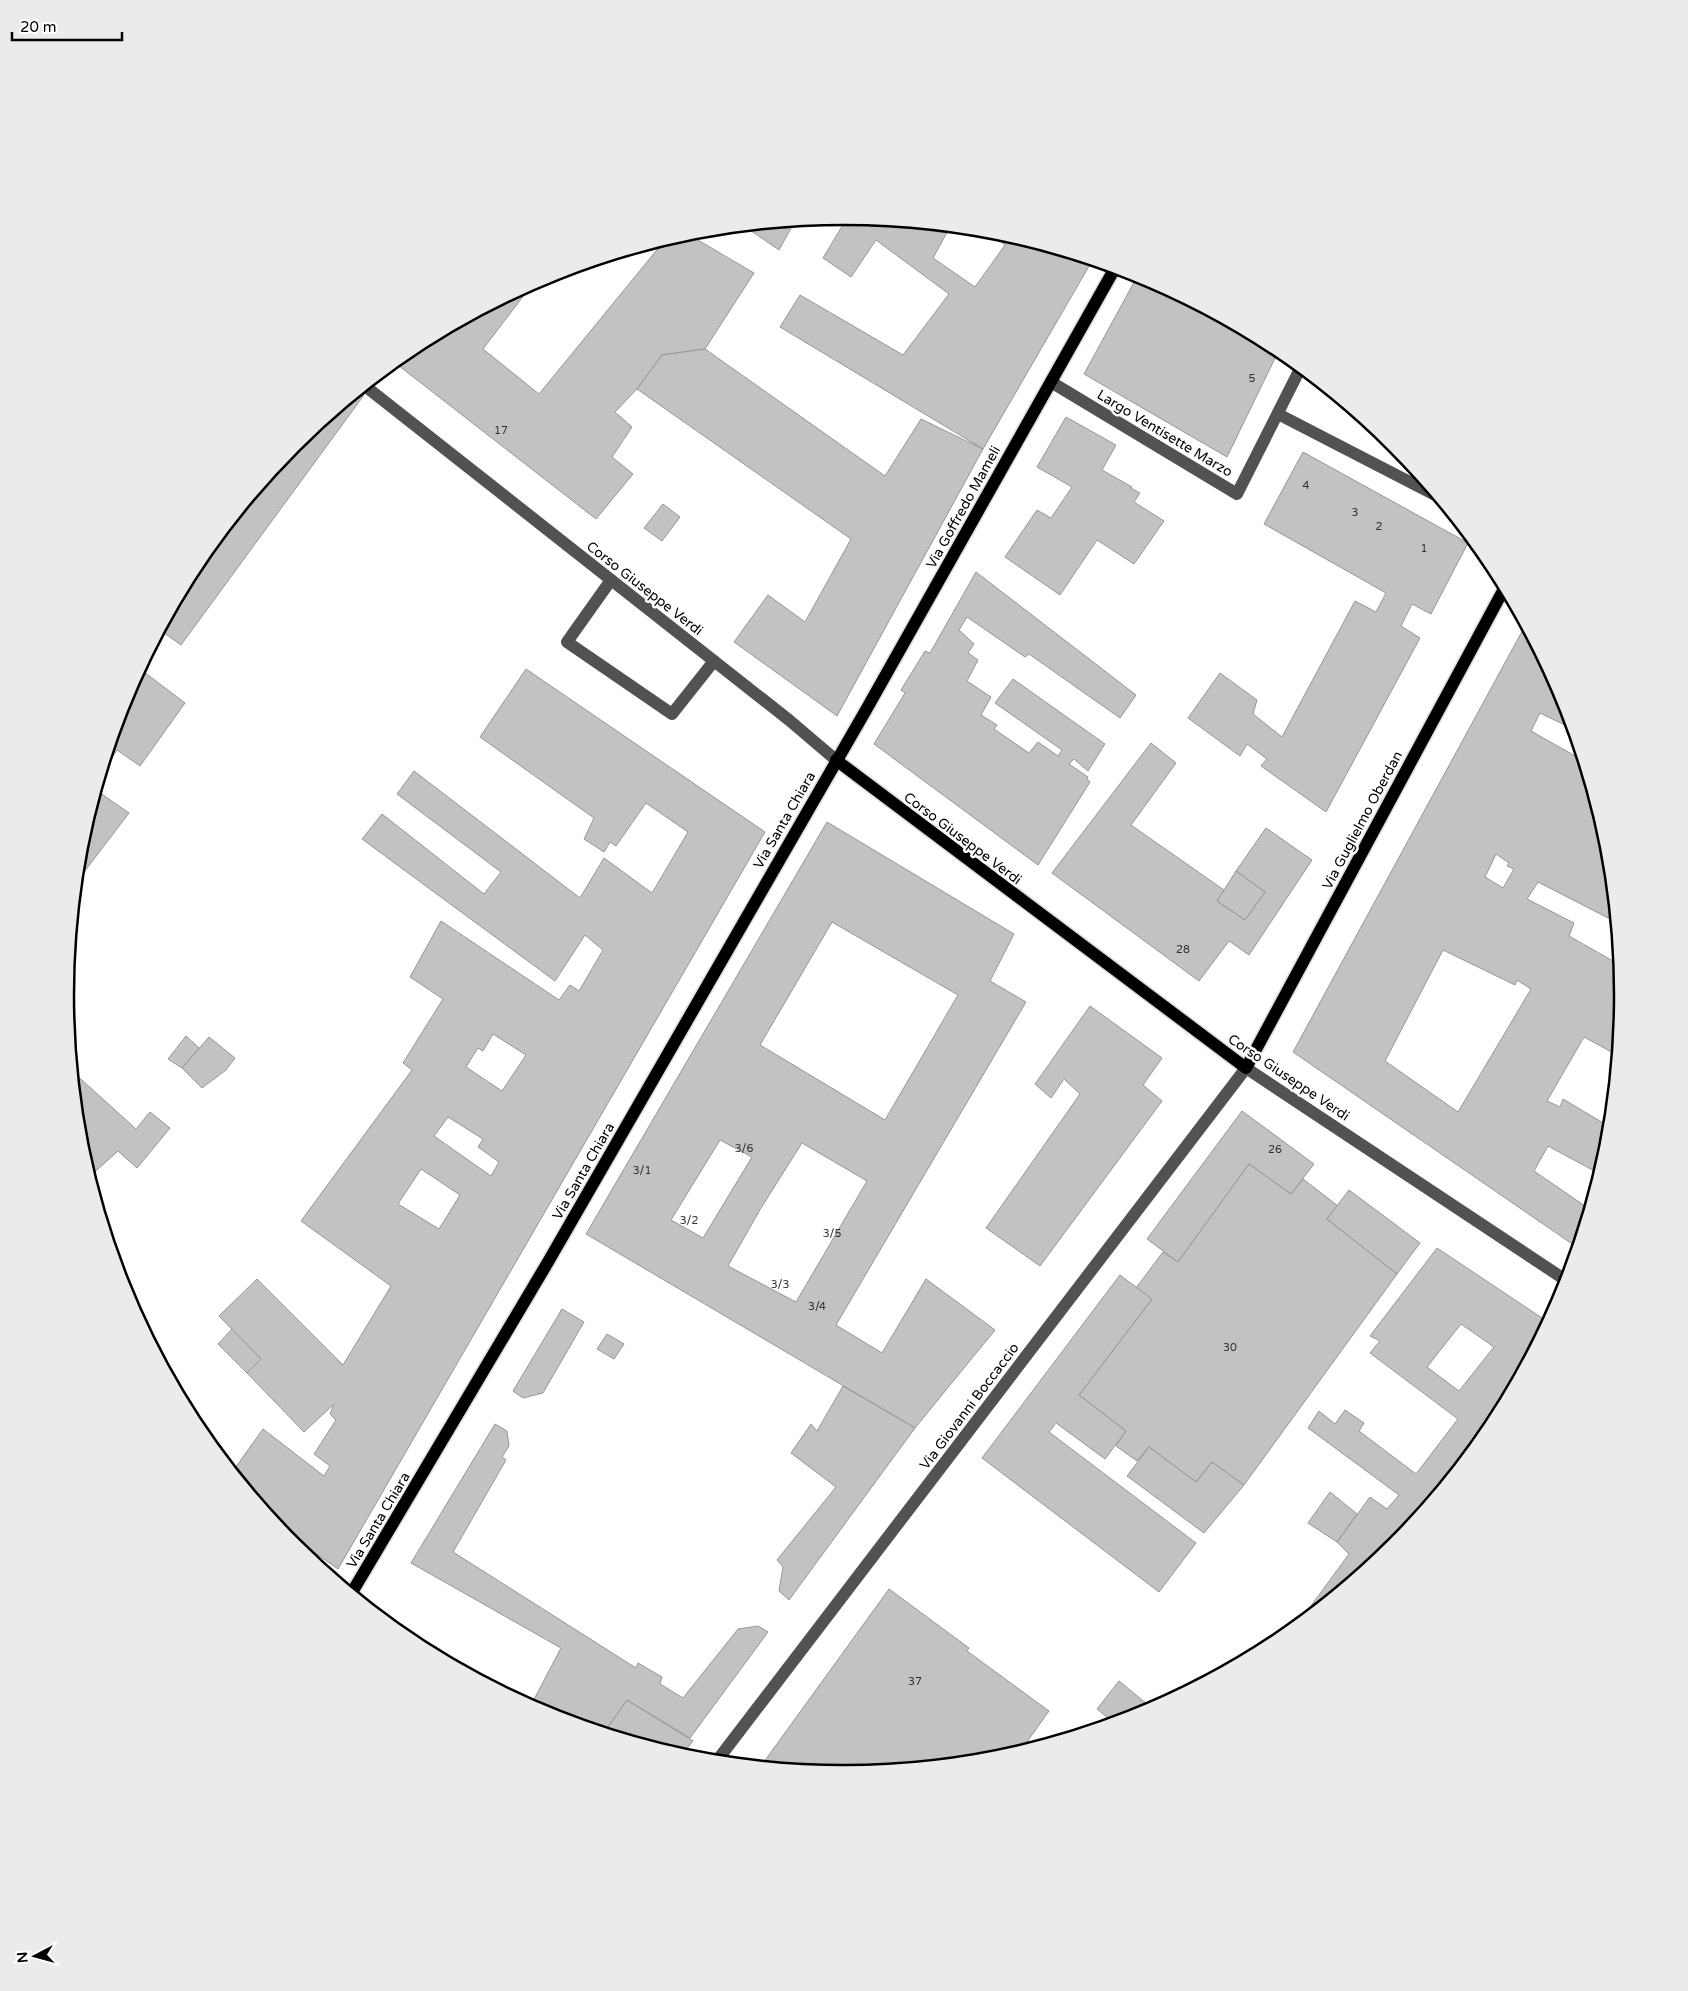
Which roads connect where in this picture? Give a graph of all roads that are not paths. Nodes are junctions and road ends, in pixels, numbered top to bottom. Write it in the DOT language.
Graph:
graph roads {
  1 [pos="1112,274"];
  2 [pos="1298,373"];
  3 [pos="1051,382"];
  4 [pos="369,389"];
  5 [pos="1278,414"];
  6 [pos="1424,489"];
  7 [pos="611,580"];
  8 [pos="1501,594"];
  9 [pos="714,660"];
  10 [pos="836,760"];
  11 [pos="1246,1068"];
  12 [pos="1561,1277"];
  13 [pos="354,1589"];
  14 [pos="721,1755"];
  1 -- 3 [label="main road, Via Goffredo Mameli"];
  2 -- 5 [label="street, Largo Ventisette Marzo"];
  3 -- 5 [label="street, Largo Ventisette Marzo"];
  3 -- 10 [label="main road, Via Goffredo Mameli"];
  4 -- 7 [label="street, Corso Giuseppe Verdi"];
  5 -- 6 [label="street"];
  7 -- 9 [label="street, Corso Giuseppe Verdi"];
  7 -- 9 [label="street"];
  8 -- 11 [label="main road, Via Guglielmo Oberdan"];
  9 -- 10 [label="street, Corso Giuseppe Verdi"];
  10 -- 11 [label="main road, Corso Giuseppe Verdi"];
  10 -- 13 [label="main road, Via Santa Chiara"];
  11 -- 12 [label="street, Corso Giuseppe Verdi"];
  11 -- 14 [label="street, Via Giovanni Boccaccio"];
}
